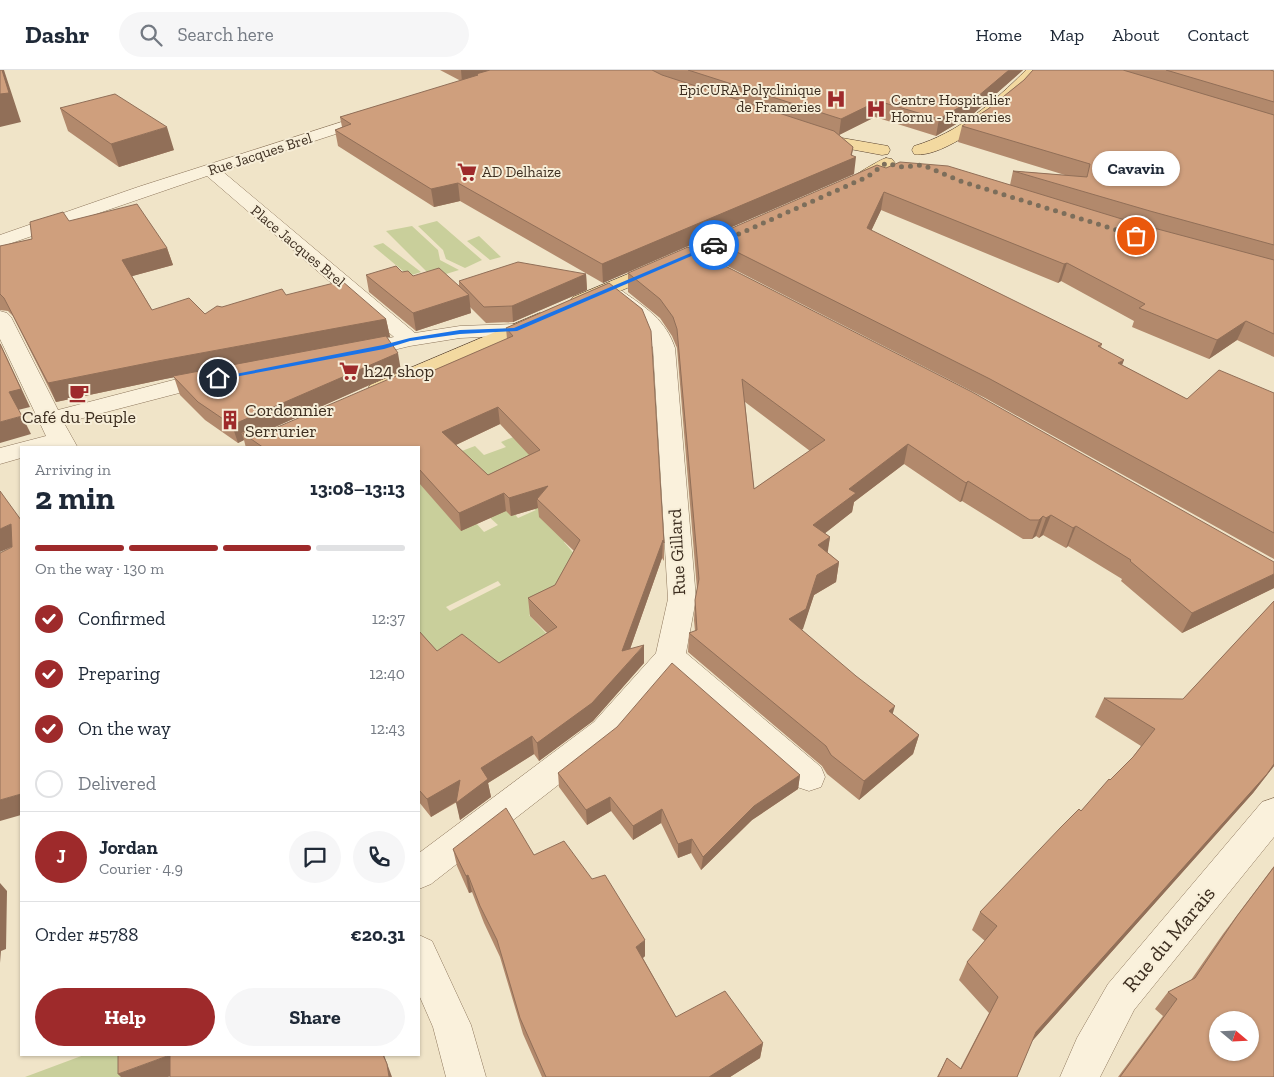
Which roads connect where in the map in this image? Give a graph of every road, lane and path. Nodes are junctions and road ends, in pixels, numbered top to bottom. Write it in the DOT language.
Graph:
graph roads {
  1 [pos="1034,70"];
  2 [pos="390,112"];
  3 [pos="800,129"];
  4 [pos="908,158"];
  5 [pos="210,170"];
  6 [pos="832,193"];
  7 [pos="760,225"];
  8 [pos="0,241"];
  9 [pos="689,256"];
  10 [pos="715,270"];
  11 [pos="608,289"];
  12 [pos="0,317"];
  13 [pos="515,330"];
  14 [pos="410,340"];
  15 [pos="336,356"];
  16 [pos="230,376"];
  17 [pos="357,400"];
  18 [pos="59,436"];
  19 [pos="36,446"];
  20 [pos="20,450"];
  21 [pos="0,456"];
  22 [pos="670,657"];
  23 [pos="809,777"];
  24 [pos="1274,812"];
  25 [pos="420,872"];
  26 [pos="420,955"];
  27 [pos="466,1077"];
  28 [pos="1080,1077"];
  1 -- 4 [label="main road"];
  2 -- 5 [label="street, Rue Jacques Brel"];
  3 -- 4 [label="main road"];
  4 -- 6 [label="main road"];
  5 -- 8 [label="street, Rue Jacques Brel"];
  5 -- 14 [label="street, Place Jacques Brel"];
  7 -- 9 [label="main road"];
  9 -- 10 [label="street"];
  9 -- 11 [label="main road"];
  11 -- 13 [label="main road"];
  11 -- 22 [label="street, Rue Gillard"];
  12 -- 18 [label="street"];
  13 -- 14 [label="street"];
  13 -- 17 [label="main road"];
  14 -- 15 [label="street"];
  16 -- 18 [label="street"];
  18 -- 19 [label="street"];
  20 -- 21 [label="street"];
  22 -- 23 [label="street"];
  22 -- 25 [label="street, Rue Gillard"];
  24 -- 28 [label="street, Rue du Marais"];
  26 -- 27 [label="street"];
}
